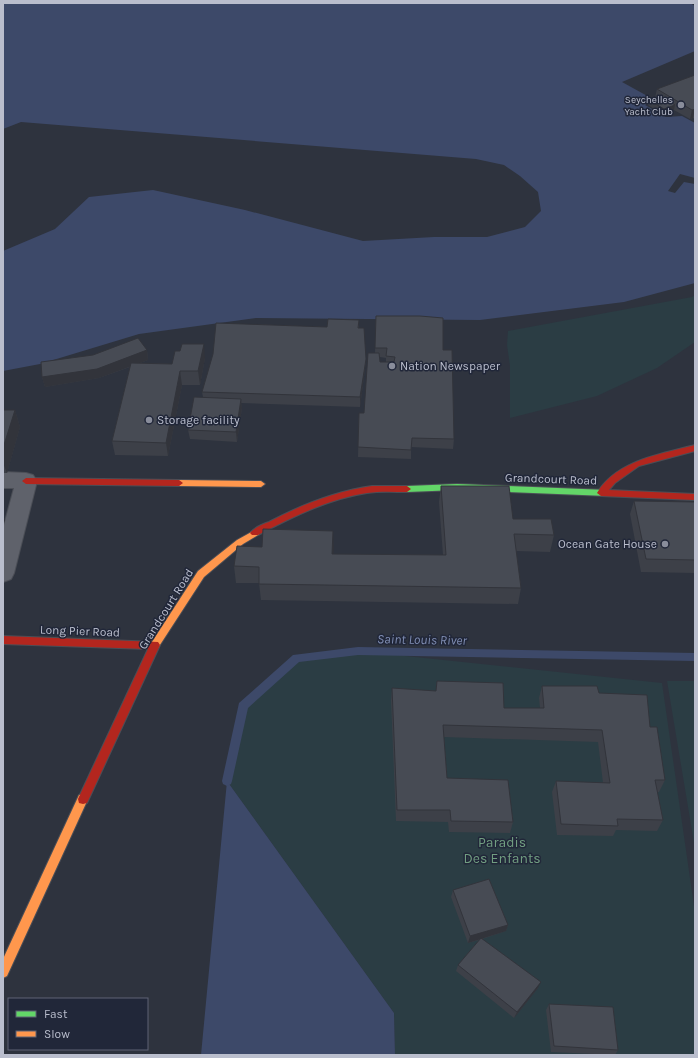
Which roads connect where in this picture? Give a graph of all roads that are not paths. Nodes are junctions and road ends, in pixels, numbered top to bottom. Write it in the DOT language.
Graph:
graph roads {
  1 [pos="695,448"];
  2 [pos="3,480"];
  3 [pos="26,481"];
  4 [pos="261,484"];
  5 [pos="601,493"];
  6 [pos="695,497"];
  7 [pos="3,573"];
  8 [pos="3,640"];
  9 [pos="155,645"];
  10 [pos="3,972"];
  1 -- 5 [label="street"];
  2 -- 3 [label="street"];
  3 -- 4 [label="street"];
  3 -- 7 [label="street"];
  5 -- 6 [label="street, Grandcourt Road"];
  5 -- 9 [label="street, Grandcourt Road"];
  8 -- 9 [label="street, Long Pier Road"];
  9 -- 10 [label="street, Grandcourt Road"];
}
